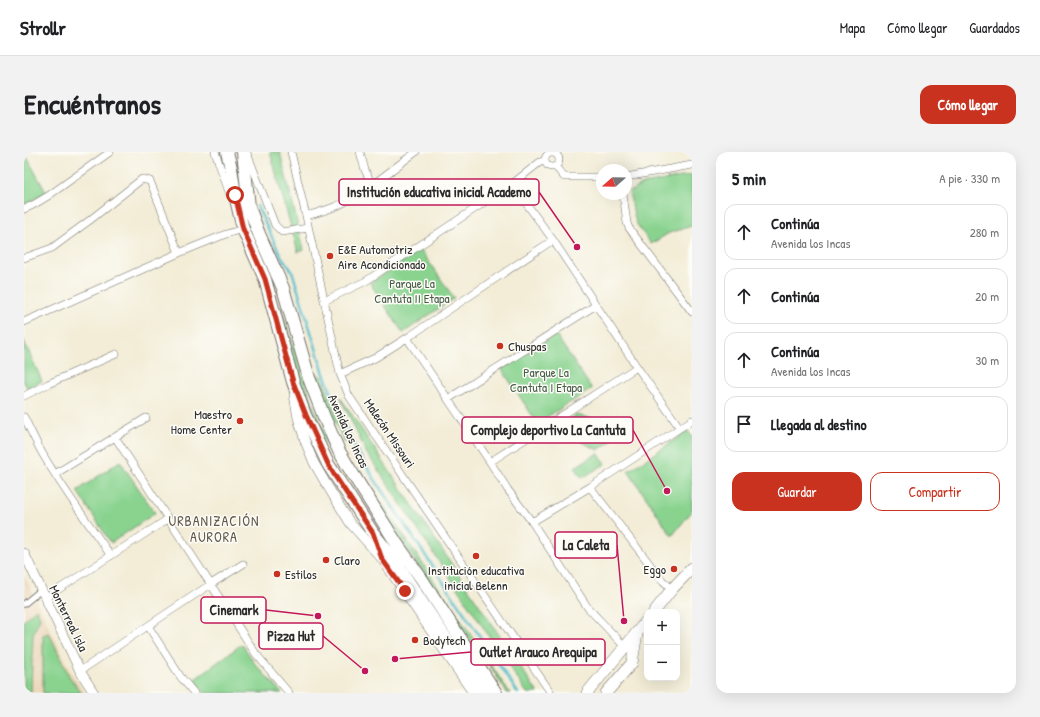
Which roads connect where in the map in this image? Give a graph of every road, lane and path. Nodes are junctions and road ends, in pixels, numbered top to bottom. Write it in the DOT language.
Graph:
graph roads {
  1 [pos="110,152"];
  2 [pos="215,152"];
  3 [pos="227,152"];
  4 [pos="243,152"];
  5 [pos="246,152"];
  6 [pos="291,152"];
  7 [pos="360,152"];
  8 [pos="416,152"];
  9 [pos="545,161"];
  10 [pos="692,165"];
  11 [pos="555,166"];
  12 [pos="632,176"];
  13 [pos="596,178"];
  14 [pos="512,184"];
  15 [pos="372,185"];
  16 [pos="624,200"];
  17 [pos="24,209"];
  18 [pos="306,216"];
  19 [pos="308,228"];
  20 [pos="243,229"];
  21 [pos="553,240"];
  22 [pos="179,253"];
  23 [pos="24,258"];
  24 [pos="324,301"];
  25 [pos="596,305"];
  26 [pos="692,312"];
  27 [pos="24,322"];
  28 [pos="407,338"];
  29 [pos="116,354"];
  30 [pos="637,367"];
  31 [pos="340,374"];
  32 [pos="293,382"];
  33 [pos="24,396"];
  34 [pos="448,399"];
  35 [pos="24,417"];
  36 [pos="146,418"];
  37 [pos="692,420"];
  38 [pos="680,428"];
  39 [pos="115,438"];
  40 [pos="490,462"];
  41 [pos="55,474"];
  42 [pos="590,487"];
  43 [pos="168,519"];
  44 [pos="532,522"];
  45 [pos="373,533"];
  46 [pos="24,553"];
  47 [pos="111,556"];
  48 [pos="382,559"];
  49 [pos="243,564"];
  50 [pos="692,568"];
  51 [pos="210,584"];
  52 [pos="672,589"];
  53 [pos="43,594"];
  54 [pos="24,604"];
  55 [pos="656,609"];
  56 [pos="644,624"];
  57 [pos="148,626"];
  58 [pos="452,626"];
  59 [pos="637,632"];
  60 [pos="625,646"];
  61 [pos="634,655"];
  62 [pos="80,671"];
  63 [pos="94,693"];
  64 [pos="194,693"];
  65 [pos="289,693"];
  66 [pos="473,693"];
  67 [pos="482,693"];
  68 [pos="496,693"];
  69 [pos="503,693"];
  70 [pos="551,693"];
  71 [pos="587,693"];
  72 [pos="606,693"];
  1 -- 17 [label="street"];
  2 -- 20 [label="street"];
  3 -- 20 [label="main road"];
  4 -- 58 [label="main road, Avenida los Incas"];
  5 -- 19 [label="street"];
  6 -- 18 [label="street, Malecón Missouri"];
  7 -- 15 [label="street"];
  8 -- 15 [label="street"];
  9 -- 11 [label="street"];
  9 -- 11 [label="street"];
  9 -- 14 [label="street"];
  10 -- 12 [label="street"];
  11 -- 13 [label="street"];
  14 -- 21 [label="street"];
  14 -- 24 [label="street"];
  15 -- 18 [label="street"];
  16 -- 26 [label="street"];
  18 -- 19 [label="street, Malecón Missouri"];
  19 -- 24 [label="street, Malecón Missouri"];
  20 -- 22 [label="street"];
  20 -- 32 [label="main road"];
  21 -- 25 [label="street"];
  21 -- 28 [label="street"];
  22 -- 23 [label="street"];
  22 -- 27 [label="street"];
  24 -- 31 [label="street, Malecón Missouri"];
  25 -- 30 [label="street"];
  25 -- 34 [label="street"];
  28 -- 31 [label="street"];
  28 -- 34 [label="street"];
  29 -- 33 [label="street"];
  30 -- 38 [label="street"];
  30 -- 40 [label="street"];
  31 -- 70 [label="street, Malecón Missouri"];
  32 -- 45 [label="main road"];
  32 -- 48 [label="street"];
  34 -- 40 [label="street"];
  35 -- 41 [label="street"];
  36 -- 39 [label="street"];
  37 -- 38 [label="street"];
  38 -- 42 [label="street"];
  39 -- 41 [label="street"];
  39 -- 43 [label="street"];
  40 -- 44 [label="street"];
  41 -- 47 [label="street"];
  42 -- 44 [label="street"];
  42 -- 52 [label="street"];
  43 -- 47 [label="street"];
  43 -- 51 [label="street"];
  44 -- 60 [label="street"];
  45 -- 48 [label="main road"];
  45 -- 67 [label="main road"];
  46 -- 53 [label="street, Monterreal Isla"];
  47 -- 53 [label="street"];
  48 -- 66 [label="street"];
  49 -- 51 [label="street"];
  50 -- 52 [label="main road"];
  51 -- 57 [label="street"];
  51 -- 65 [label="street"];
  52 -- 55 [label="main road"];
  53 -- 54 [label="street"];
  53 -- 62 [label="street, Monterreal Isla"];
  56 -- 59 [label="main road"];
  57 -- 62 [label="street"];
  57 -- 64 [label="street"];
  58 -- 68 [label="main road, Avenida los Incas"];
  58 -- 69 [label="main road"];
  59 -- 60 [label="main road"];
  59 -- 61 [label="main road"];
  60 -- 61 [label="street"];
  60 -- 71 [label="main road"];
  61 -- 72 [label="main road"];
  62 -- 63 [label="street, Monterreal Isla"];
}
